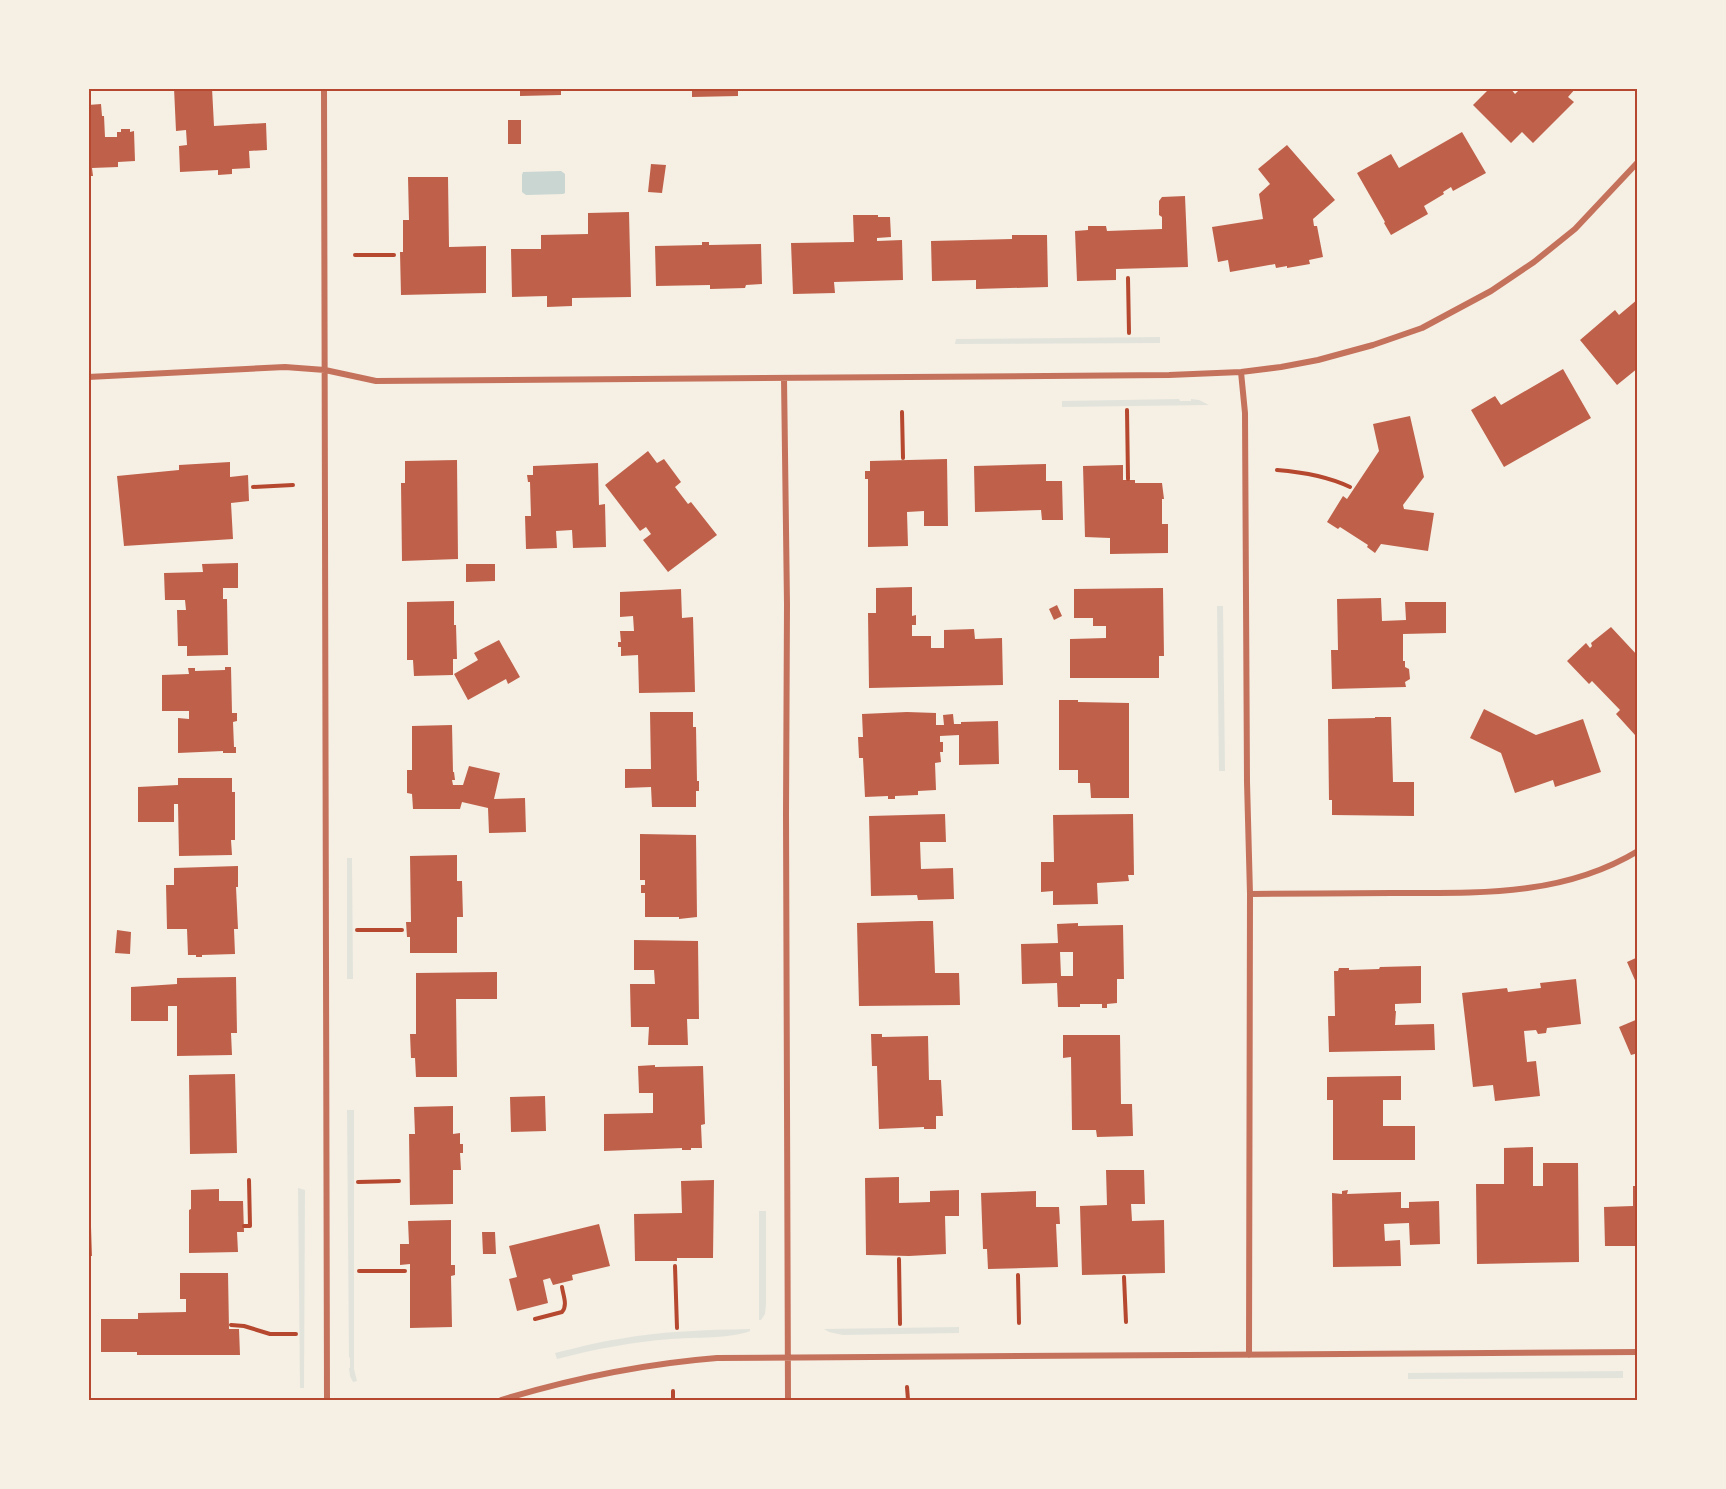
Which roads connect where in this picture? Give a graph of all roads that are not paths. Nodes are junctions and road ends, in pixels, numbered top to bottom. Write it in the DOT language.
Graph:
graph roads {
  1 [pos="324,88"];
  2 [pos="1638,162"];
  3 [pos="325,370"];
  4 [pos="1241,372"];
  5 [pos="88,377"];
  6 [pos="784,378"];
  7 [pos="1638,851"];
  8 [pos="1250,894"];
  9 [pos="1638,1352"];
  10 [pos="1250,1355"];
  11 [pos="788,1358"];
  12 [pos="327,1401"];
  13 [pos="501,1401"];
  14 [pos="788,1401"];
  1 -- 3 [label="street"];
  2 -- 4 [label="street"];
  3 -- 5 [label="street"];
  3 -- 6 [label="street"];
  3 -- 12 [label="street"];
  4 -- 6 [label="street"];
  4 -- 8 [label="street"];
  6 -- 11 [label="street"];
  7 -- 8 [label="street"];
  8 -- 10 [label="street"];
  9 -- 10 [label="street"];
  10 -- 11 [label="street"];
  11 -- 13 [label="street"];
  11 -- 14 [label="street"];
}
